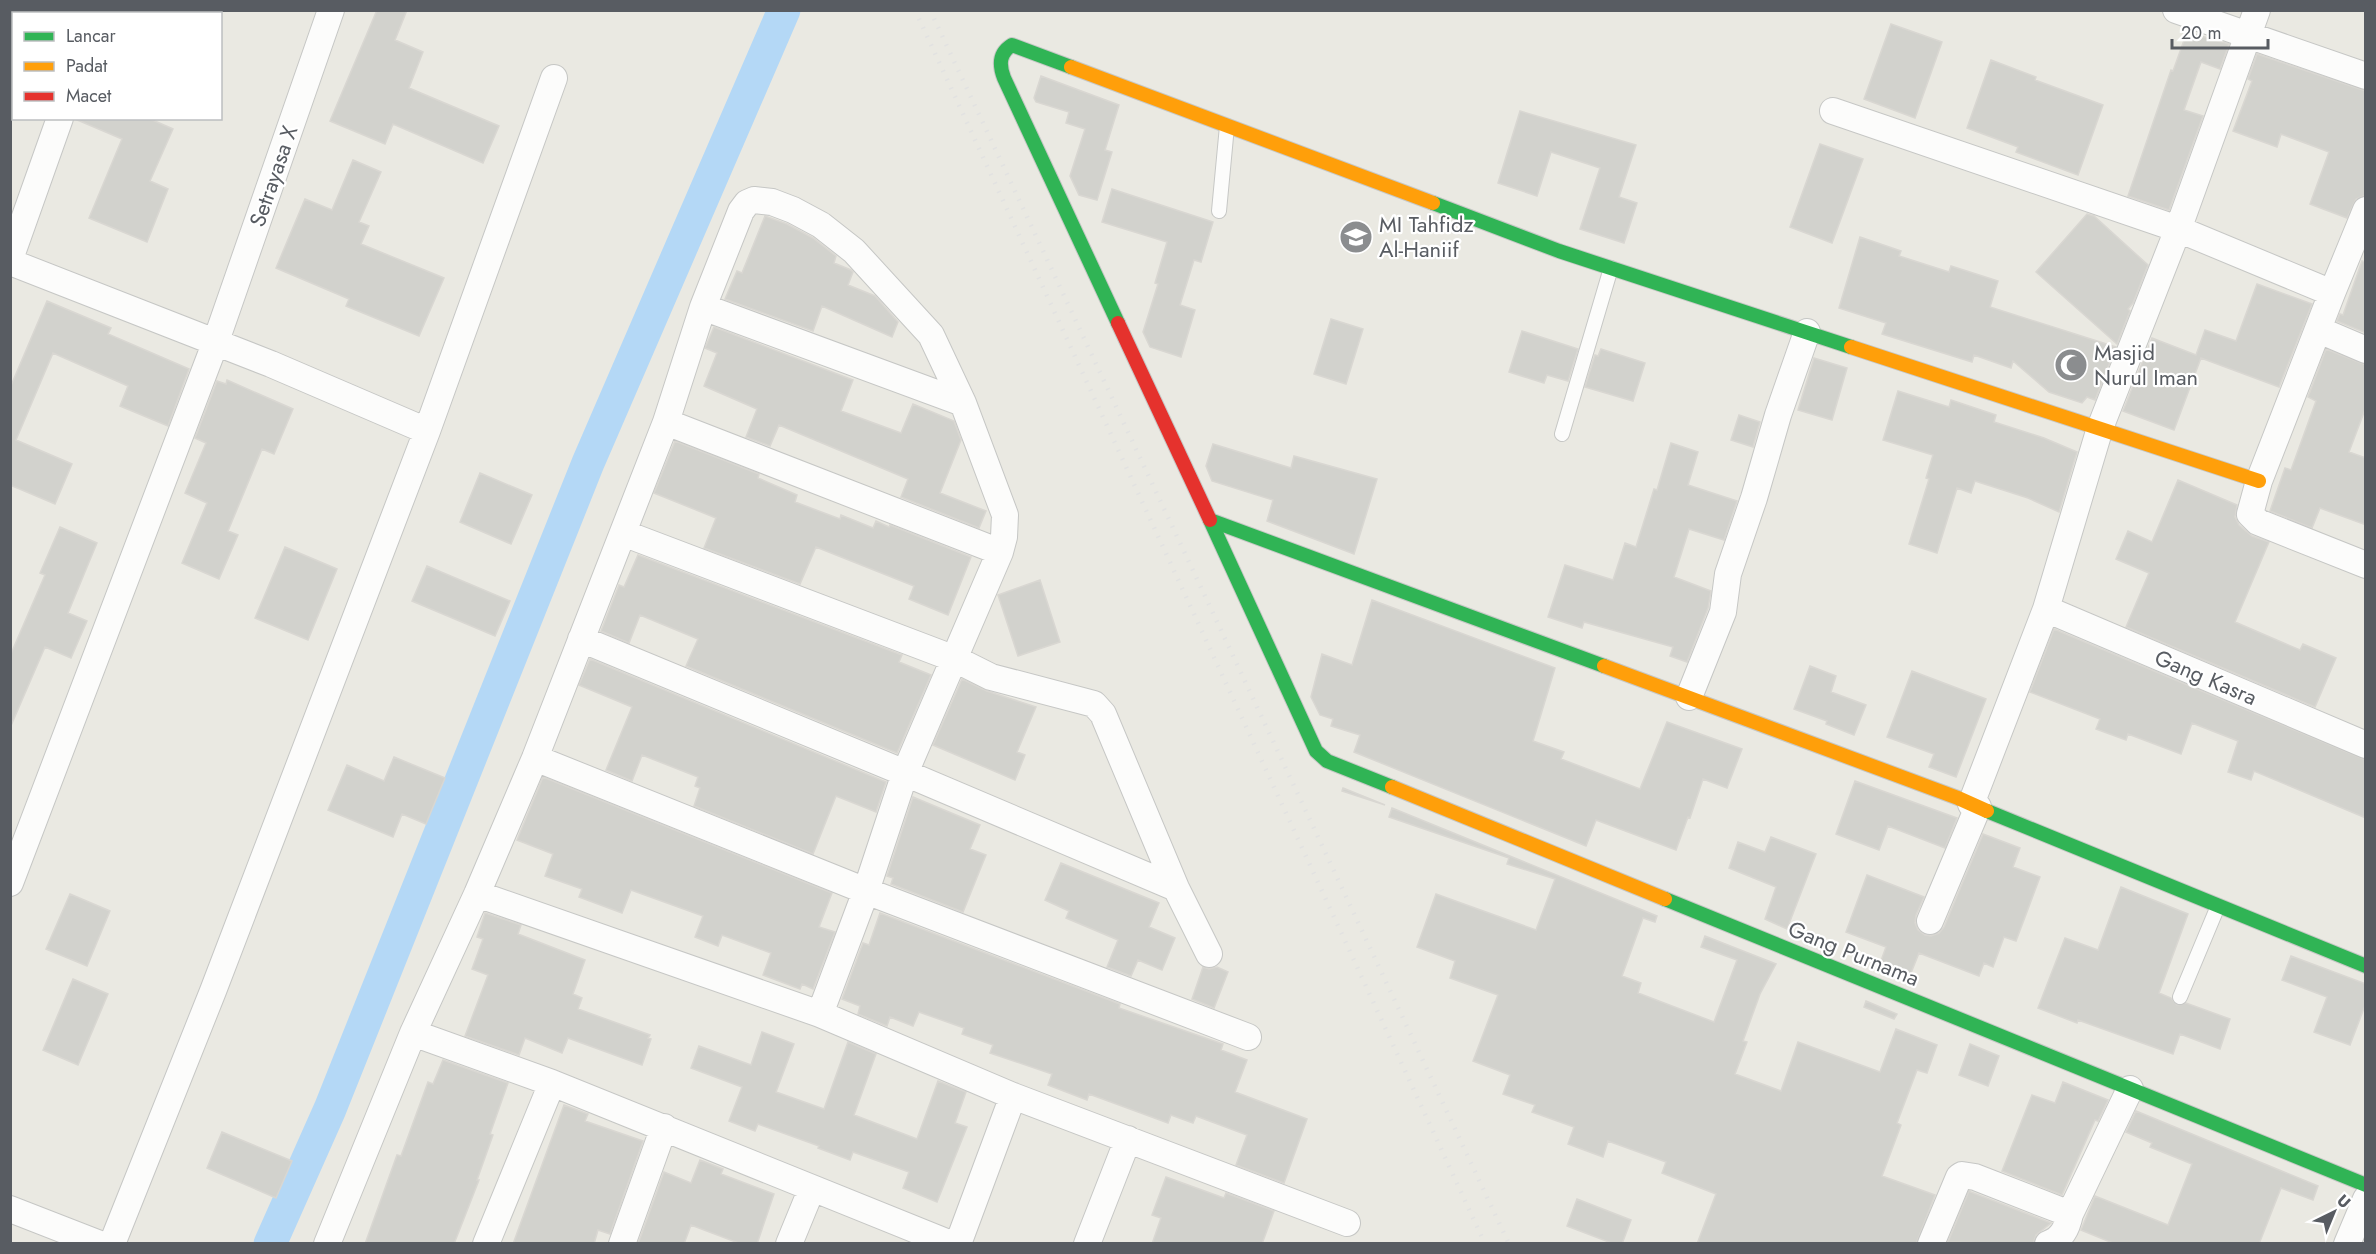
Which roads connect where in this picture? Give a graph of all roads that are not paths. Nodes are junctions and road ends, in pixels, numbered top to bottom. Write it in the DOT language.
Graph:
graph roads {
  1 [pos="331,10"];
  2 [pos="2176,10"];
  3 [pos="2257,10"];
  4 [pos="2248,37"];
  5 [pos="2366,76"];
  6 [pos="554,78"];
  7 [pos="1833,111"];
  8 [pos="59,120"];
  9 [pos="1227,126"];
  10 [pos="2366,210"];
  11 [pos="1219,212"];
  12 [pos="2178,229"];
  13 [pos="10,261"];
  14 [pos="1611,268"];
  15 [pos="2332,292"];
  16 [pos="703,307"];
  17 [pos="2319,330"];
  18 [pos="1807,332"];
  19 [pos="216,342"];
  20 [pos="2366,350"];
  21 [pos="963,403"];
  22 [pos="666,422"];
  23 [pos="2100,428"];
  24 [pos="427,430"];
  25 [pos="1562,434"];
  26 [pos="2259,481"];
  27 [pos="1210,520"];
  28 [pos="623,533"];
  29 [pos="1000,552"];
  30 [pos="2366,565"];
  31 [pos="2046,609"];
  32 [pos="581,639"];
  33 [pos="955,659"];
  34 [pos="1689,697"];
  35 [pos="2366,745"];
  36 [pos="535,758"];
  37 [pos="905,773"];
  38 [pos="1975,805"];
  39 [pos="10,883"];
  40 [pos="1176,888"];
  41 [pos="866,891"];
  42 [pos="477,894"];
  43 [pos="2218,906"];
  44 [pos="1930,921"];
  45 [pos="1209,954"];
  46 [pos="2366,966"];
  47 [pos="2180,998"];
  48 [pos="819,1014"];
  49 [pos="413,1033"];
  50 [pos="1248,1037"];
  51 [pos="552,1083"];
  52 [pos="2130,1089"];
  53 [pos="1012,1096"];
  54 [pos="664,1127"];
  55 [pos="1128,1139"];
  56 [pos="2366,1185"];
  57 [pos="812,1188"];
  58 [pos="2366,1199"];
  59 [pos="10,1209"];
  60 [pos="2070,1214"];
  61 [pos="1347,1223"];
  62 [pos="100,1244"];
  63 [pos="112,1244"];
  64 [pos="327,1244"];
  65 [pos="486,1244"];
  66 [pos="622,1244"];
  67 [pos="789,1244"];
  68 [pos="951,1244"];
  69 [pos="958,1244"];
  70 [pos="1087,1244"];
  71 [pos="1931,1244"];
  72 [pos="2048,1244"];
  73 [pos="2346,1244"];
  1 -- 19 [label="street, Setrayasa X"];
  2 -- 4 [label="street"];
  3 -- 4 [label="street"];
  4 -- 5 [label="street"];
  4 -- 12 [label="street"];
  6 -- 24 [label="street"];
  7 -- 12 [label="street"];
  8 -- 13 [label="street"];
  9 -- 11 [label="lane"];
  9 -- 14 [label="street"];
  9 -- 27 [label="street"];
  10 -- 15 [label="street"];
  12 -- 15 [label="street"];
  12 -- 23 [label="street"];
  13 -- 19 [label="street"];
  14 -- 18 [label="street"];
  14 -- 25 [label="lane"];
  15 -- 17 [label="street"];
  16 -- 21 [label="street"];
  16 -- 21 [label="street"];
  16 -- 22 [label="street"];
  17 -- 20 [label="street"];
  17 -- 26 [label="street"];
  18 -- 23 [label="street"];
  18 -- 34 [label="street"];
  19 -- 24 [label="street"];
  19 -- 39 [label="street, Setrayasa X"];
  21 -- 29 [label="street"];
  22 -- 28 [label="street"];
  22 -- 29 [label="street"];
  23 -- 26 [label="street"];
  23 -- 31 [label="street"];
  24 -- 63 [label="street"];
  26 -- 30 [label="street"];
  27 -- 34 [label="street"];
  27 -- 52 [label="street, Gang Purnama"];
  28 -- 32 [label="street"];
  28 -- 33 [label="street"];
  29 -- 33 [label="street"];
  31 -- 35 [label="street, Gang Kasra"];
  31 -- 38 [label="street"];
  32 -- 36 [label="street"];
  32 -- 37 [label="street"];
  33 -- 37 [label="street"];
  33 -- 40 [label="street"];
  34 -- 38 [label="street"];
  36 -- 41 [label="street"];
  36 -- 42 [label="street"];
  37 -- 40 [label="street"];
  37 -- 41 [label="street"];
  38 -- 43 [label="street"];
  38 -- 44 [label="street"];
  40 -- 45 [label="street"];
  41 -- 48 [label="street"];
  41 -- 50 [label="street"];
  42 -- 48 [label="street"];
  42 -- 49 [label="street"];
  43 -- 46 [label="street"];
  43 -- 47 [label="lane"];
  48 -- 53 [label="street"];
  49 -- 51 [label="street"];
  49 -- 64 [label="street"];
  51 -- 54 [label="street"];
  51 -- 65 [label="street"];
  52 -- 56 [label="street, Gang Purnama"];
  52 -- 60 [label="street"];
  53 -- 55 [label="street"];
  53 -- 69 [label="street"];
  54 -- 57 [label="street"];
  54 -- 66 [label="street"];
  55 -- 61 [label="street"];
  55 -- 70 [label="street"];
  57 -- 67 [label="street"];
  57 -- 68 [label="street"];
  58 -- 73 [label="street"];
  59 -- 62 [label="street"];
  60 -- 71 [label="street"];
  60 -- 72 [label="street"];
}
